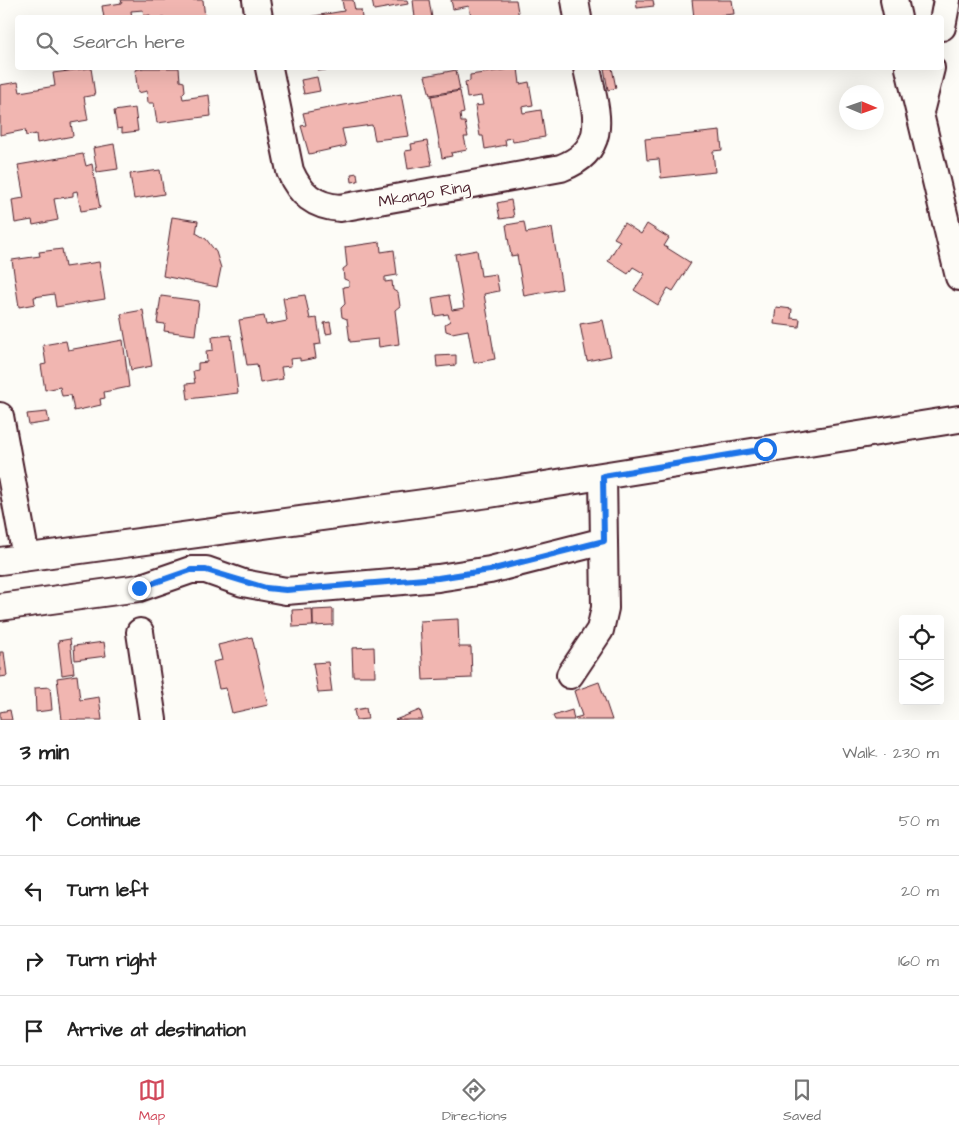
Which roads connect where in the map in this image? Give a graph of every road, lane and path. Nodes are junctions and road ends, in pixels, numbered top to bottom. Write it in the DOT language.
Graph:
graph roads {
  1 [pos="256,0"];
  2 [pos="575,0"];
  3 [pos="894,0"];
  4 [pos="947,0"];
  5 [pos="259,15"];
  6 [pos="578,15"];
  7 [pos="897,15"];
  8 [pos="944,16"];
  9 [pos="269,70"];
  10 [pos="587,70"];
  11 [pos="910,70"];
  12 [pos="930,70"];
  13 [pos="920,112"];
  14 [pos="959,277"];
  15 [pos="0,416"];
  16 [pos="959,419"];
  17 [pos="603,476"];
  18 [pos="604,541"];
  19 [pos="26,557"];
  20 [pos="0,560"];
  21 [pos="0,606"];
  22 [pos="140,632"];
  23 [pos="570,675"];
  24 [pos="153,720"];
  1 -- 5 [label="street"];
  2 -- 6 [label="street"];
  3 -- 7 [label="street"];
  4 -- 8 [label="street"];
  9 -- 10 [label="street, Mkango Ring"];
  11 -- 13 [label="street"];
  12 -- 13 [label="street"];
  13 -- 14 [label="street"];
  15 -- 19 [label="street"];
  16 -- 17 [label="street"];
  17 -- 18 [label="street"];
  17 -- 19 [label="street"];
  18 -- 21 [label="street"];
  18 -- 23 [label="street"];
  19 -- 20 [label="street"];
  22 -- 24 [label="street"];
}
